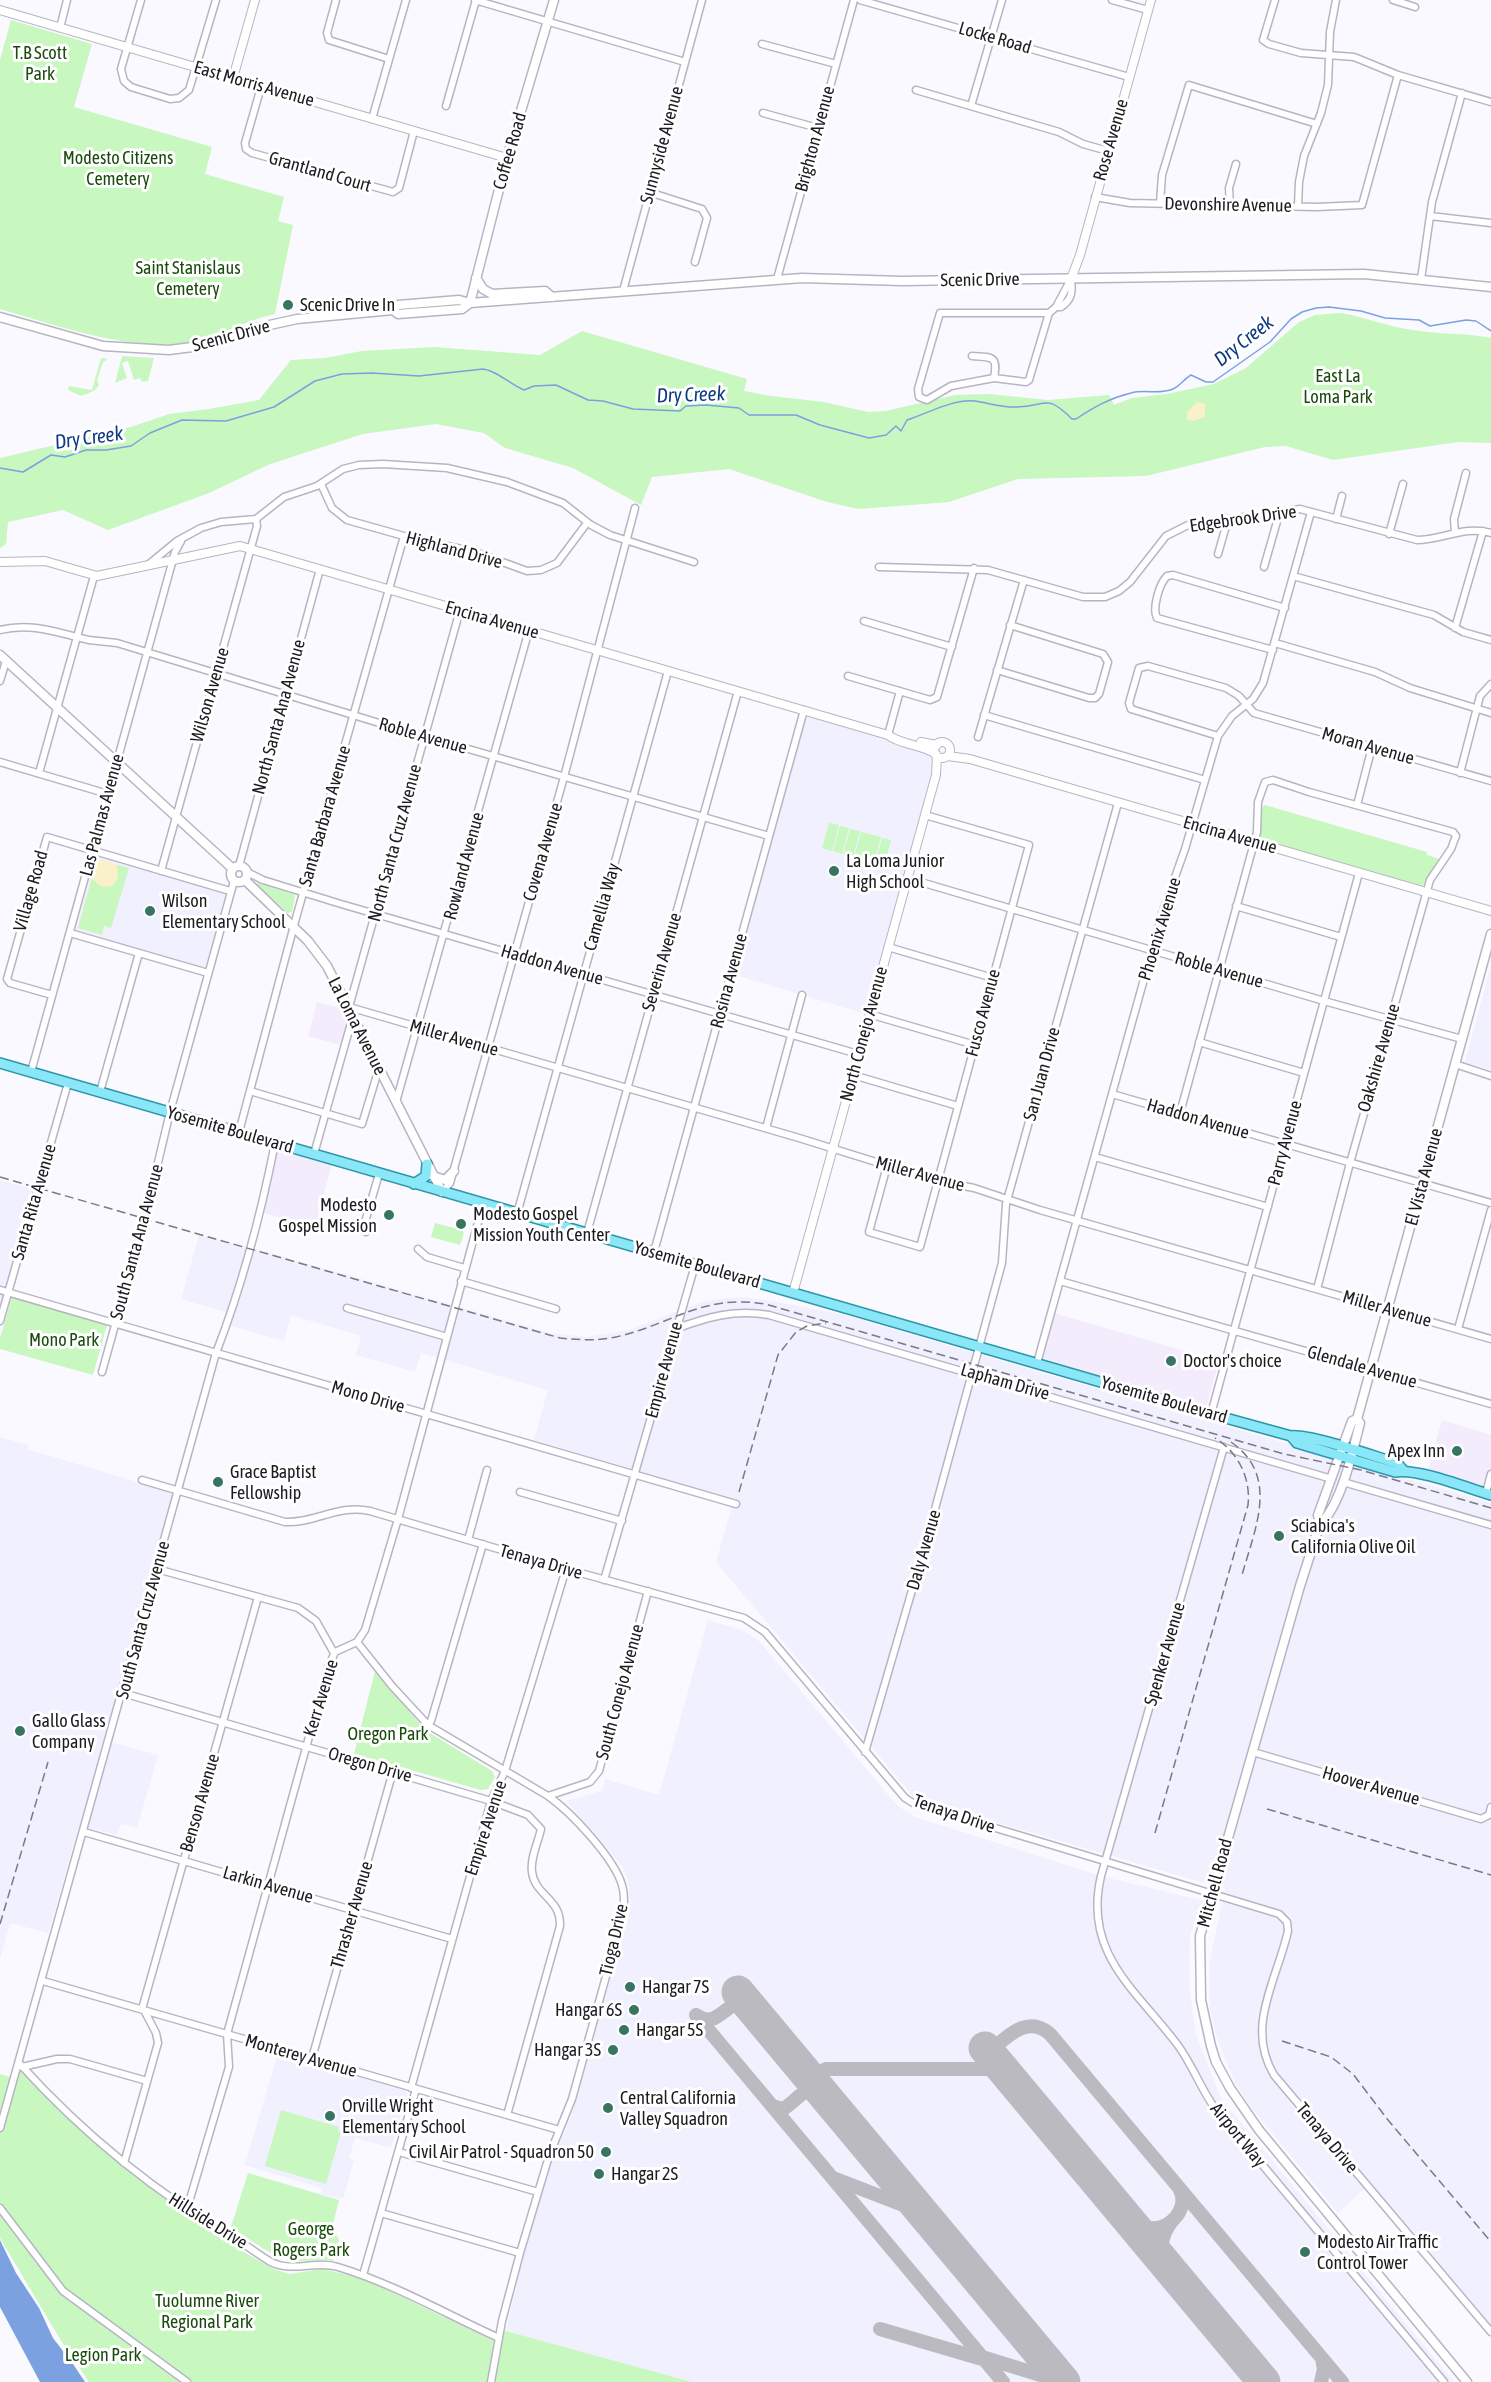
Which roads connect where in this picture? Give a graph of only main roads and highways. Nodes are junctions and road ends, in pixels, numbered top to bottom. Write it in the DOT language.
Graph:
graph roads {
  1 [pos="554,0"];
  2 [pos="476,278"];
  3 [pos="1491,287"];
  4 [pos="552,297"];
  5 [pos="470,303"];
  6 [pos="0,317"];
  7 [pos="3,658"];
  8 [pos="236,867"];
  9 [pos="246,876"];
  10 [pos="1491,934"];
  11 [pos="0,1063"];
  12 [pos="427,1164"];
  13 [pos="453,1171"];
  14 [pos="433,1176"];
  15 [pos="414,1184"];
  16 [pos="442,1192"];
  17 [pos="1347,1453"];
  18 [pos="1488,1494"];
  19 [pos="1320,1524"];
  20 [pos="1467,2382"];
  1 -- 2 [label="main road, Coffee Road"];
  2 -- 4 [label="main road"];
  2 -- 5 [label="main road, Coffee Road"];
  3 -- 4 [label="main road, Scenic Drive"];
  4 -- 5 [label="main road, Scenic Drive"];
  5 -- 6 [label="main road, Scenic Drive"];
  7 -- 8 [label="main road"];
  8 -- 9 [label="main road"];
  8 -- 9 [label="main road"];
  9 -- 12 [label="main road, La Loma Avenue"];
  10 -- 17 [label="main road, El Vista Avenue"];
  11 -- 15 [label="main road, Yosemite Boulevard"];
  12 -- 14 [label="main road, La Loma Avenue"];
  12 -- 15 [label="main road"];
  13 -- 14 [label="main road"];
  14 -- 16 [label="main road, La Loma Avenue"];
  15 -- 16 [label="main road, Yosemite Boulevard"];
  16 -- 17 [label="main road, Yosemite Boulevard"];
  17 -- 18 [label="main road, Yosemite Boulevard"];
  17 -- 19 [label="main road, Mitchell Road"];
  17 -- 19 [label="main road, Mitchell Road"];
  19 -- 20 [label="main road, Mitchell Road"];
}
